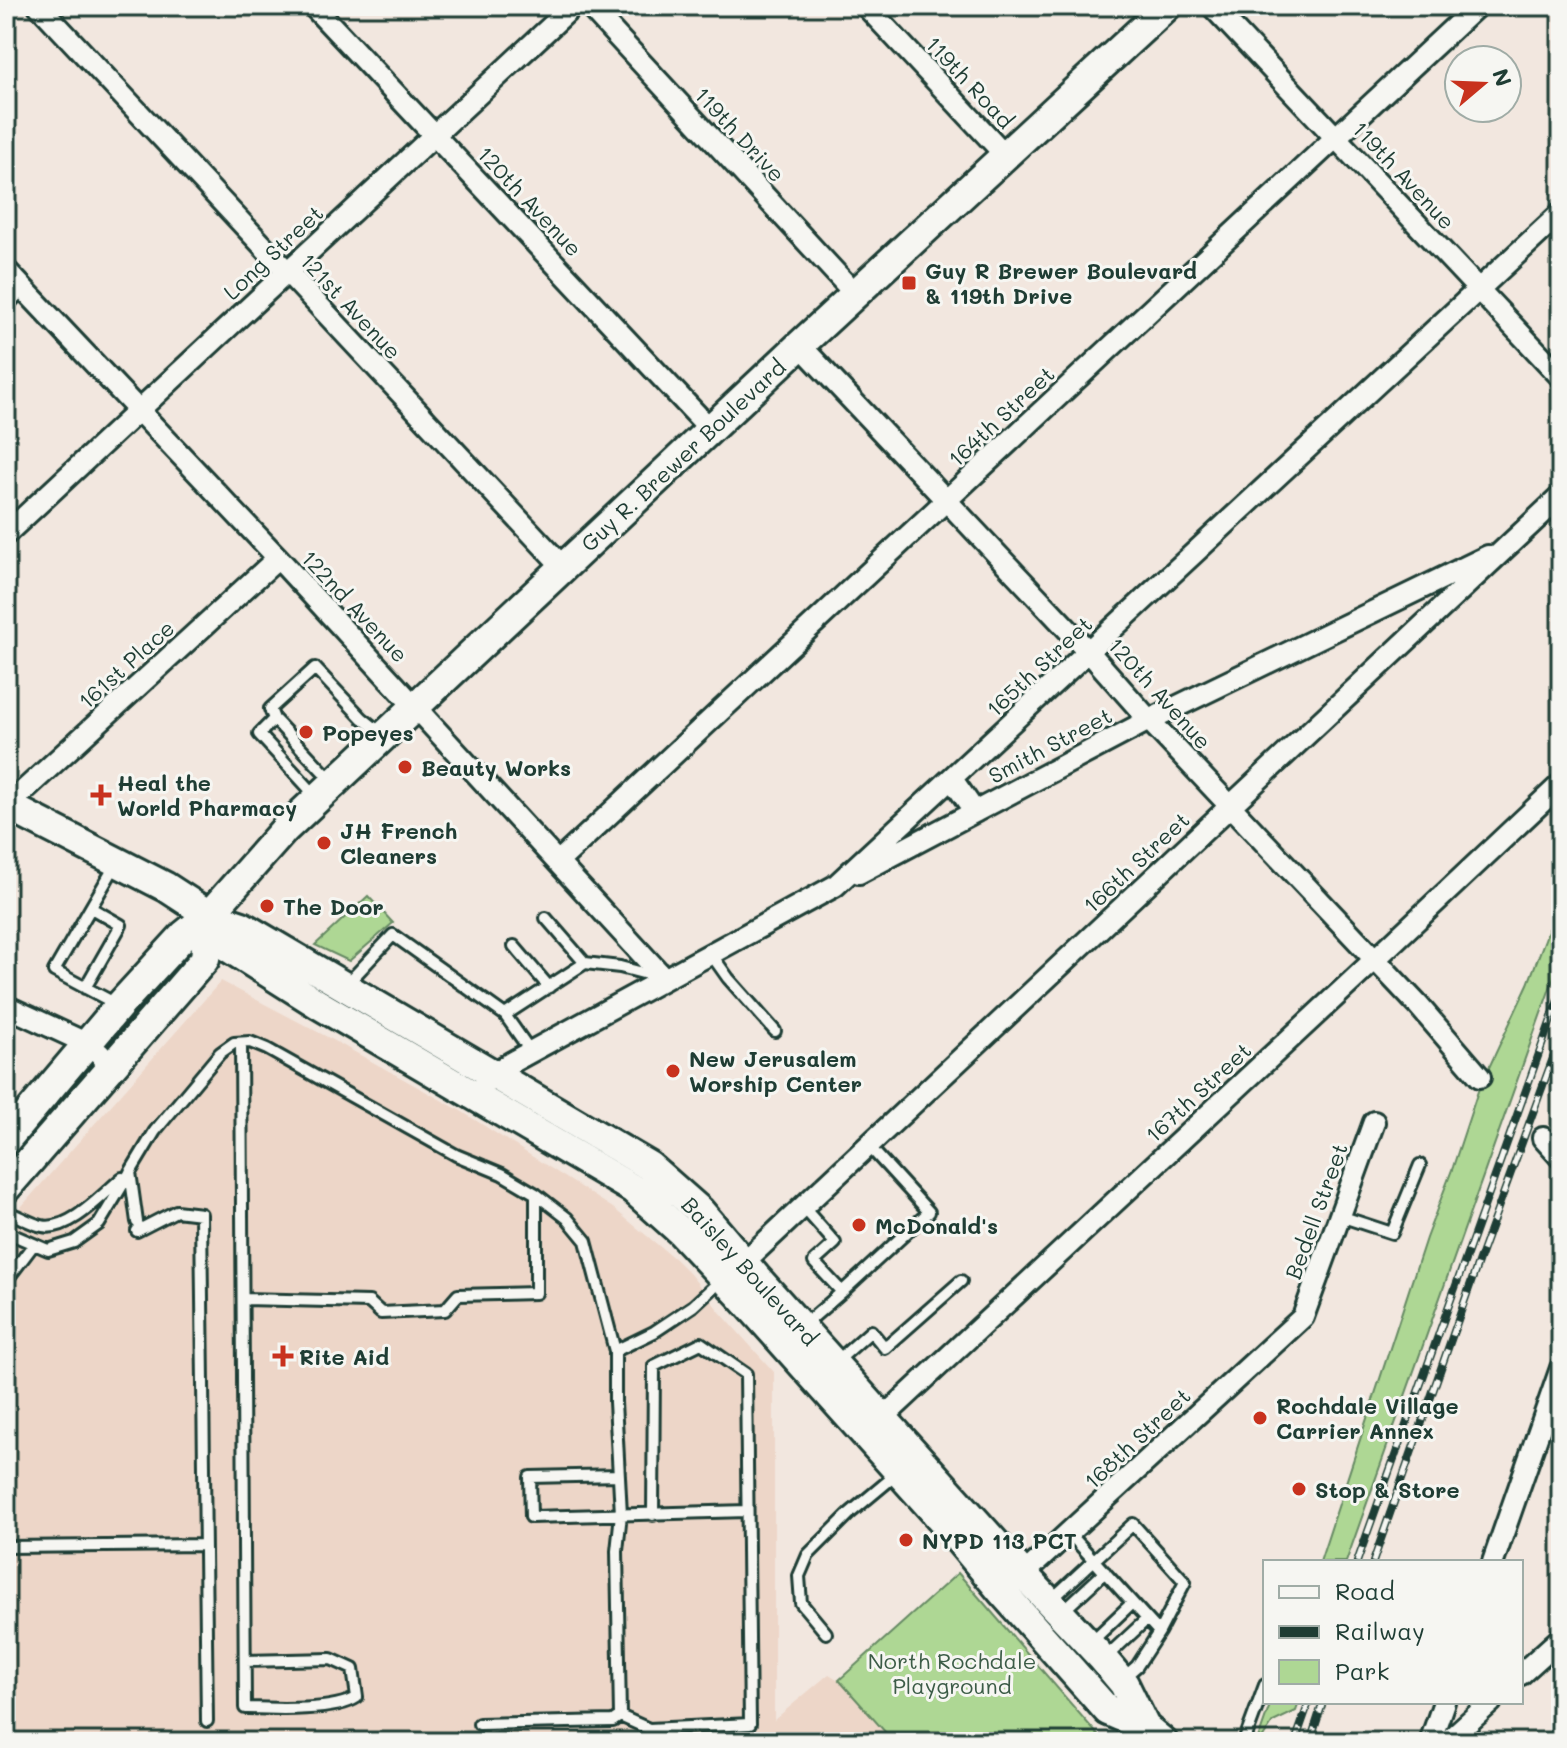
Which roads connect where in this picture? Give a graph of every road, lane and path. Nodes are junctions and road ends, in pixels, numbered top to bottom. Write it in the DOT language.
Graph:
graph roads {
  1 [pos="39,6"];
  2 [pos="313,6"];
  3 [pos="573,6"];
  4 [pos="589,6"];
  5 [pos="866,6"];
  6 [pos="1212,6"];
  7 [pos="1477,6"];
  8 [pos="1152,11"];
  9 [pos="434,135"];
  10 [pos="1336,137"];
  11 [pos="1006,156"];
  12 [pos="1561,213"];
  13 [pos="287,272"];
  14 [pos="11,285"];
  15 [pos="1479,290"];
  16 [pos="856,295"];
  17 [pos="800,345"];
  18 [pos="1561,377"];
  19 [pos="139,410"];
  20 [pos="711,430"];
  21 [pos="1561,496"];
  22 [pos="946,500"];
  23 [pos="6,534"];
  24 [pos="1506,548"];
  25 [pos="278,558"];
  26 [pos="563,567"];
  27 [pos="1089,652"];
  28 [pos="414,706"];
  29 [pos="274,719"];
  30 [pos="1149,720"];
  31 [pos="383,735"];
  32 [pos="952,779"];
  33 [pos="1561,784"];
  34 [pos="326,790"];
  35 [pos="7,805"];
  36 [pos="1231,807"];
  37 [pos="975,812"];
  38 [pos="117,861"];
  39 [pos="558,862"];
  40 [pos="835,886"];
  41 [pos="91,908"];
  42 [pos="209,915"];
  43 [pos="546,918"];
  44 [pos="514,946"];
  45 [pos="711,954"];
  46 [pos="1374,960"];
  47 [pos="585,963"];
  48 [pos="664,978"];
  49 [pos="344,987"];
  50 [pos="549,987"];
  51 [pos="85,988"];
  52 [pos="6,1006"];
  53 [pos="119,1006"];
  54 [pos="505,1015"];
  55 [pos="775,1031"];
  56 [pos="241,1043"];
  57 [pos="88,1044"];
  58 [pos="531,1052"];
  59 [pos="111,1068"];
  60 [pos="1480,1077"];
  61 [pos="484,1085"];
  62 [pos="1374,1122"];
  63 [pos="1543,1138"];
  64 [pos="6,1140"];
  65 [pos="868,1145"];
  66 [pos="1561,1158"];
  67 [pos="1420,1165"];
  68 [pos="130,1172"];
  69 [pos="6,1188"];
  70 [pos="536,1194"];
  71 [pos="803,1207"];
  72 [pos="6,1212"];
  73 [pos="1340,1216"];
  74 [pos="6,1232"];
  75 [pos="34,1244"];
  76 [pos="734,1270"];
  77 [pos="6,1281"];
  78 [pos="961,1281"];
  79 [pos="842,1292"];
  80 [pos="243,1299"];
  81 [pos="1303,1317"];
  82 [pos="802,1328"];
  83 [pos="615,1351"];
  84 [pos="834,1364"];
  85 [pos="1561,1368"];
  86 [pos="875,1426"];
  87 [pos="908,1464"];
  88 [pos="619,1475"];
  89 [pos="747,1511"];
  90 [pos="621,1514"];
  91 [pos="653,1515"];
  92 [pos="1069,1533"];
  93 [pos="205,1545"];
  94 [pos="6,1547"];
  95 [pos="1094,1560"];
  96 [pos="1494,1560"];
  97 [pos="1105,1572"];
  98 [pos="1014,1584"];
  99 [pos="1132,1603"];
  100 [pos="1055,1608"];
  101 [pos="1147,1619"];
  102 [pos="1159,1632"];
  103 [pos="826,1633"];
  104 [pos="1561,1638"];
  105 [pos="245,1661"];
  106 [pos="1104,1661"];
  107 [pos="1523,1672"];
  108 [pos="1263,1690"];
  109 [pos="1443,1704"];
  110 [pos="1489,1704"];
  111 [pos="620,1716"];
  112 [pos="207,1721"];
  113 [pos="479,1724"];
  114 [pos="1149,1737"];
  115 [pos="1244,1742"];
  116 [pos="1430,1742"];
  117 [pos="1447,1742"];
  1 -- 13 [label="street, 121st Avenue"];
  2 -- 9 [label="street, 120th Avenue"];
  3 -- 9 [label="street, Long Street"];
  4 -- 16 [label="street, 119th Drive"];
  5 -- 11 [label="street, 119th Road"];
  6 -- 10 [label="street, 119th Avenue"];
  7 -- 10 [label="street, 164th Street"];
  8 -- 11 [label="main road, Guy R. Brewer Boulevard"];
  9 -- 13 [label="street, Long Street"];
  9 -- 20 [label="street, 120th Avenue"];
  10 -- 15 [label="street, 119th Avenue"];
  10 -- 22 [label="street, 164th Street"];
  11 -- 16 [label="main road, Guy R. Brewer Boulevard"];
  12 -- 15 [label="street, 165th Street"];
  13 -- 19 [label="street, Long Street"];
  13 -- 26 [label="street, 121st Avenue"];
  14 -- 19 [label="street, 122nd Avenue"];
  15 -- 18 [label="street, 119th Avenue"];
  15 -- 27 [label="street, 165th Street"];
  16 -- 17 [label="main road, Guy R. Brewer Boulevard"];
  17 -- 20 [label="main road, Guy R. Brewer Boulevard"];
  17 -- 22 [label="street, 120th Avenue"];
  19 -- 23 [label="street, Long Street"];
  19 -- 25 [label="street, 122nd Avenue"];
  20 -- 26 [label="main road, Guy R. Brewer Boulevard"];
  21 -- 24 [label="street, 166th Street"];
  22 -- 27 [label="street, 120th Avenue"];
  22 -- 39 [label="street, 164th Street"];
  24 -- 30 [label="street, Smith Street"];
  24 -- 36 [label="street, 166th Street"];
  25 -- 28 [label="street, 122nd Avenue"];
  25 -- 35 [label="street, 161st Place"];
  26 -- 28 [label="main road, Guy R. Brewer Boulevard"];
  27 -- 30 [label="street, 120th Avenue"];
  27 -- 32 [label="street, 165th Street"];
  28 -- 31 [label="main road, Guy R. Brewer Boulevard"];
  28 -- 39 [label="street, 122nd Avenue"];
  29 -- 31 [label="lane"];
  29 -- 34 [label="lane"];
  29 -- 34 [label="lane"];
  30 -- 36 [label="street, 120th Avenue"];
  30 -- 37 [label="street, Smith Street"];
  31 -- 34 [label="main road, Guy R. Brewer Boulevard"];
  32 -- 37 [label="street"];
  32 -- 40 [label="street, 165th Street"];
  33 -- 46 [label="street, 167th Street"];
  34 -- 42 [label="main road, Guy R. Brewer Boulevard"];
  35 -- 38 [label="main road, Baisley Boulevard"];
  36 -- 46 [label="street, 120th Avenue"];
  36 -- 65 [label="street, 166th Street"];
  37 -- 40 [label="street, Smith Street"];
  38 -- 41 [label="lane"];
  38 -- 42 [label="main road, Baisley Boulevard"];
  39 -- 48 [label="street, 122nd Avenue"];
  40 -- 45 [label="street, 165th Street"];
  41 -- 51 [label="lane"];
  41 -- 51 [label="lane"];
  42 -- 49 [label="main road, Baisley Boulevard"];
  42 -- 53 [label="main road, Guy R. Brewer Boulevard"];
  42 -- 59 [label="main road"];
  42 -- 61 [label="main road, Baisley Boulevard"];
  43 -- 47 [label="lane"];
  44 -- 50 [label="lane"];
  45 -- 48 [label="street, 165th Street"];
  45 -- 55 [label="lane"];
  46 -- 60 [label="street, 120th Avenue"];
  46 -- 86 [label="street, 167th Street"];
  47 -- 48 [label="lane"];
  47 -- 50 [label="lane"];
  48 -- 58 [label="street, 165th Street"];
  49 -- 54 [label="lane"];
  49 -- 61 [label="main road, Baisley Boulevard"];
  50 -- 54 [label="lane"];
  51 -- 53 [label="lane"];
  52 -- 57 [label="street"];
  53 -- 57 [label="main road, Guy R. Brewer Boulevard"];
  54 -- 58 [label="lane"];
  56 -- 68 [label="lane"];
  56 -- 70 [label="lane"];
  56 -- 80 [label="lane"];
  57 -- 59 [label="street"];
  57 -- 64 [label="main road, Guy R. Brewer Boulevard"];
  58 -- 61 [label="street, 165th Street"];
  59 -- 69 [label="main road"];
  61 -- 76 [label="main road, Baisley Boulevard"];
  62 -- 73 [label="street, Bedell Street"];
  63 -- 66 [label="street"];
  65 -- 71 [label="street, 166th Street"];
  65 -- 79 [label="lane"];
  67 -- 73 [label="lane"];
  68 -- 72 [label="lane"];
  68 -- 75 [label="lane"];
  68 -- 93 [label="lane"];
  70 -- 80 [label="lane"];
  70 -- 83 [label="lane"];
  71 -- 76 [label="street, 166th Street"];
  71 -- 79 [label="lane"];
  73 -- 81 [label="street, Bedell Street"];
  74 -- 75 [label="lane"];
  75 -- 77 [label="lane"];
  76 -- 82 [label="main road, Baisley Boulevard"];
  76 -- 83 [label="lane"];
  76 -- 86 [label="main road, Baisley Boulevard"];
  78 -- 84 [label="lane"];
  79 -- 82 [label="lane"];
  80 -- 105 [label="lane"];
  81 -- 92 [label="street, 168th Street"];
  82 -- 84 [label="main road, Baisley Boulevard"];
  83 -- 88 [label="lane"];
  84 -- 86 [label="main road, Baisley Boulevard"];
  85 -- 96 [label="street"];
  86 -- 87 [label="main road, Baisley Boulevard"];
  87 -- 98 [label="main road, Baisley Boulevard"];
  87 -- 103 [label="lane"];
  88 -- 90 [label="lane"];
  88 -- 90 [label="lane"];
  89 -- 91 [label="lane"];
  89 -- 91 [label="lane"];
  89 -- 111 [label="lane"];
  90 -- 91 [label="lane"];
  90 -- 111 [label="lane"];
  92 -- 95 [label="lane"];
  92 -- 98 [label="street, 168th Street"];
  93 -- 94 [label="lane"];
  93 -- 112 [label="lane"];
  95 -- 97 [label="lane"];
  95 -- 100 [label="lane"];
  95 -- 102 [label="lane"];
  97 -- 99 [label="lane"];
  97 -- 100 [label="lane"];
  98 -- 100 [label="main road, Baisley Boulevard"];
  98 -- 114 [label="main road, Baisley Boulevard"];
  99 -- 101 [label="lane"];
  99 -- 106 [label="lane"];
  100 -- 106 [label="main road, Baisley Boulevard"];
  101 -- 102 [label="lane"];
  101 -- 106 [label="lane"];
  102 -- 106 [label="lane"];
  104 -- 107 [label="street"];
  105 -- 105 [label="lane"];
  106 -- 114 [label="main road, Baisley Boulevard"];
  108 -- 115 [label="lane"];
  109 -- 116 [label="street"];
  110 -- 117 [label="street"];
  111 -- 113 [label="lane"];
}
